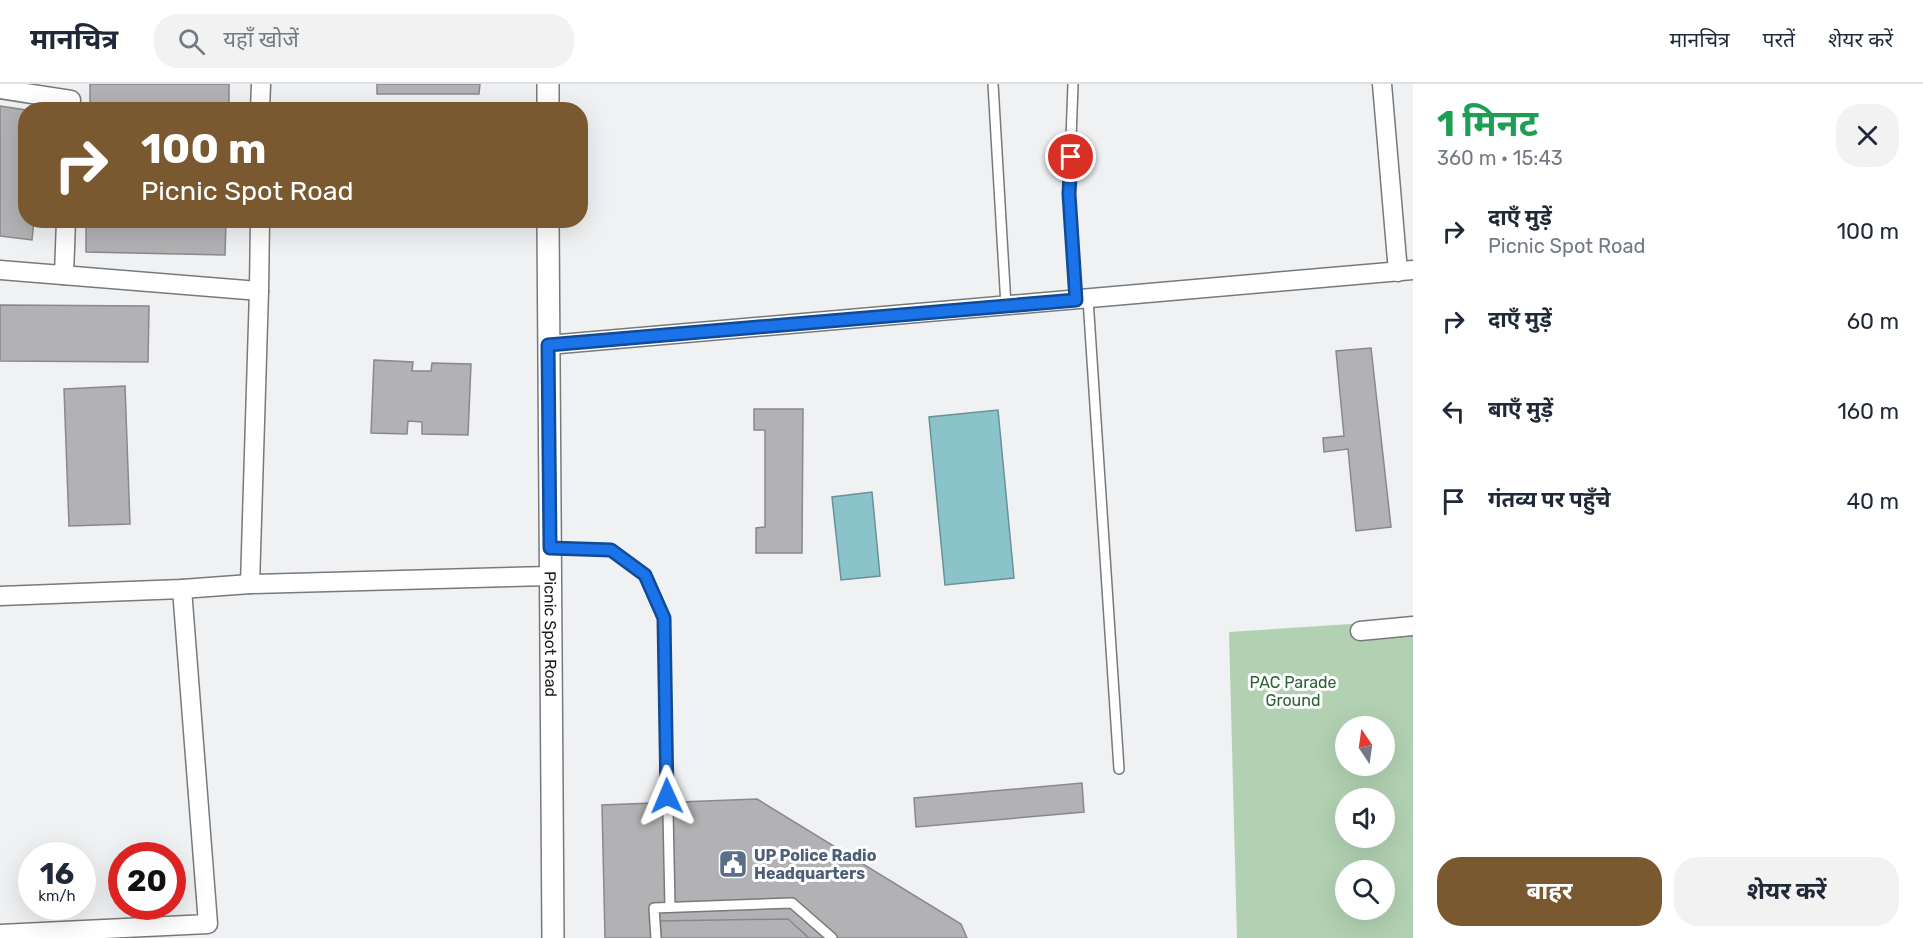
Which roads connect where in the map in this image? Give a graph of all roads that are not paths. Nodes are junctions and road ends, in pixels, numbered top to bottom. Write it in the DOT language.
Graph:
graph roads {
  1 [pos="261,84"];
  2 [pos="549,84"];
  3 [pos="993,84"];
  4 [pos="1073,84"];
  5 [pos="1382,84"];
  6 [pos="0,89"];
  7 [pos="71,98"];
  8 [pos="260,102"];
  9 [pos="548,102"];
  10 [pos="66,228"];
  11 [pos="260,228"];
  12 [pos="548,228"];
  13 [pos="0,270"];
  14 [pos="1406,271"];
  15 [pos="64,275"];
  16 [pos="259,291"];
  17 [pos="1082,300"];
  18 [pos="1006,306"];
  19 [pos="548,345"];
  20 [pos="550,548"];
  21 [pos="550,576"];
  22 [pos="250,584"];
  23 [pos="182,589"];
  24 [pos="0,596"];
  25 [pos="1413,626"];
  26 [pos="1360,631"];
  27 [pos="1119,770"];
  28 [pos="670,907"];
  29 [pos="0,934"];
  30 [pos="553,938"];
  31 [pos="656,938"];
  32 [pos="832,938"];
  1 -- 8 [label="street"];
  2 -- 9 [label="street"];
  3 -- 18 [label="lane"];
  4 -- 17 [label="lane"];
  5 -- 14 [label="street"];
  6 -- 7 [label="street"];
  10 -- 15 [label="street"];
  11 -- 16 [label="street"];
  12 -- 19 [label="street, Picnic Spot Road"];
  13 -- 15 [label="street"];
  14 -- 17 [label="street"];
  15 -- 16 [label="street"];
  16 -- 22 [label="street"];
  17 -- 18 [label="street"];
  17 -- 27 [label="lane"];
  18 -- 19 [label="street"];
  19 -- 20 [label="street, Picnic Spot Road"];
  20 -- 21 [label="street, Picnic Spot Road"];
  20 -- 28 [label="lane"];
  21 -- 22 [label="street"];
  21 -- 30 [label="street, Picnic Spot Road"];
  22 -- 23 [label="street"];
  23 -- 24 [label="street"];
  23 -- 29 [label="street"];
  25 -- 26 [label="street"];
  28 -- 31 [label="lane"];
  28 -- 32 [label="lane"];
}
